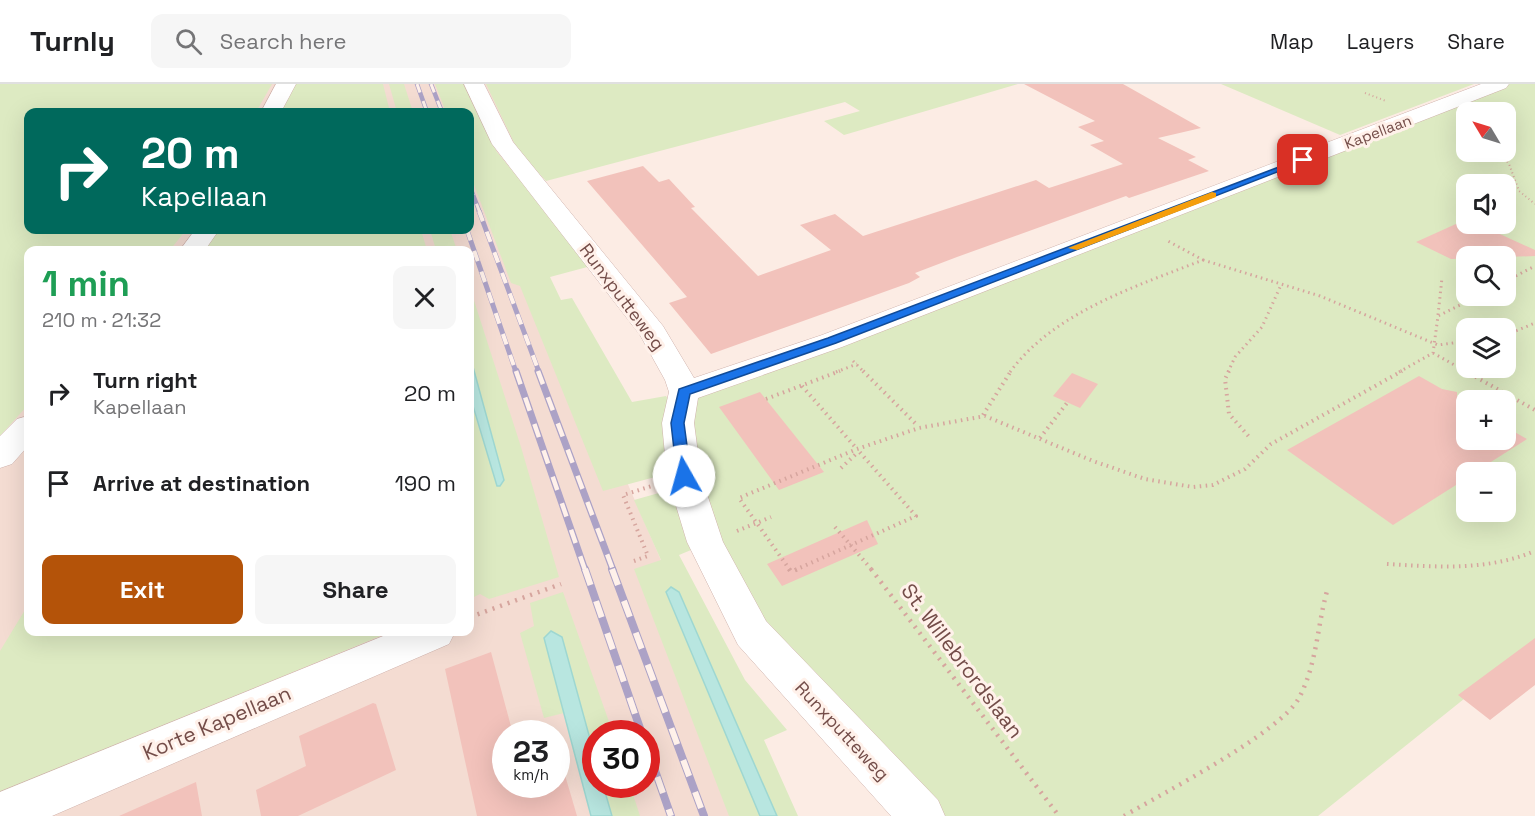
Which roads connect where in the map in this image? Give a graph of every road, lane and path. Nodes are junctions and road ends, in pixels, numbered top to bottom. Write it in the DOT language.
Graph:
graph roads {
  1 [pos="286,84"];
  2 [pos="474,84"];
  3 [pos="1499,84"];
  4 [pos="273,108"];
  5 [pos="1508,162"];
  6 [pos="1535,204"];
  7 [pos="1136,224"];
  8 [pos="1203,260"];
  9 [pos="1535,266"];
  10 [pos="1516,276"];
  11 [pos="1442,278"];
  12 [pos="1281,285"];
  13 [pos="1458,306"];
  14 [pos="1438,316"];
  15 [pos="1535,323"];
  16 [pos="1516,331"];
  17 [pos="832,340"];
  18 [pos="1456,343"];
  19 [pos="1438,345"];
  20 [pos="1433,353"];
  21 [pos="857,364"];
  22 [pos="802,387"];
  23 [pos="684,392"];
  24 [pos="766,399"];
  25 [pos="1067,403"];
  26 [pos="1535,410"];
  27 [pos="983,415"];
  28 [pos="918,426"];
  29 [pos="24,432"];
  30 [pos="1040,438"];
  31 [pos="1251,439"];
  32 [pos="860,450"];
  33 [pos="0,456"];
  34 [pos="841,468"];
  35 [pos="626,504"];
  36 [pos="771,517"];
  37 [pos="757,523"];
  38 [pos="835,527"];
  39 [pos="852,544"];
  40 [pos="1535,551"];
  41 [pos="634,561"];
  42 [pos="1388,564"];
  43 [pos="561,584"];
  44 [pos="1327,591"];
  45 [pos="474,616"];
  46 [pos="425,636"];
  47 [pos="0,815"];
  48 [pos="922,816"];
  49 [pos="1059,816"];
  50 [pos="1124,816"];
  1 -- 4 [label="street"];
  2 -- 23 [label="street, Runxputteweg"];
  3 -- 7 [label="street, Kapellaan"];
  5 -- 6 [label="path"];
  7 -- 8 [label="path"];
  7 -- 17 [label="street, Kapellaan"];
  8 -- 12 [label="path"];
  8 -- 27 [label="path"];
  9 -- 10 [label="path"];
  11 -- 14 [label="path"];
  12 -- 19 [label="path"];
  12 -- 31 [label="path"];
  13 -- 14 [label="path"];
  14 -- 19 [label="path"];
  15 -- 16 [label="path"];
  17 -- 21 [label="path"];
  17 -- 23 [label="street, Kapellaan"];
  18 -- 19 [label="path"];
  19 -- 20 [label="path"];
  20 -- 26 [label="path"];
  20 -- 30 [label="path"];
  21 -- 22 [label="path"];
  21 -- 28 [label="path"];
  22 -- 24 [label="path"];
  22 -- 32 [label="path"];
  23 -- 48 [label="street, Runxputteweg"];
  25 -- 30 [label="path"];
  27 -- 28 [label="path"];
  27 -- 30 [label="path"];
  28 -- 32 [label="path"];
  29 -- 33 [label="street"];
  32 -- 34 [label="path"];
  32 -- 37 [label="path"];
  32 -- 39 [label="path"];
  35 -- 41 [label="path"];
  36 -- 37 [label="path"];
  37 -- 39 [label="path"];
  38 -- 39 [label="path, St. Willebrordslaan"];
  39 -- 49 [label="path, St. Willebrordslaan"];
  40 -- 42 [label="path"];
  43 -- 45 [label="path"];
  44 -- 50 [label="path"];
  46 -- 47 [label="street, Korte Kapellaan"];
}
